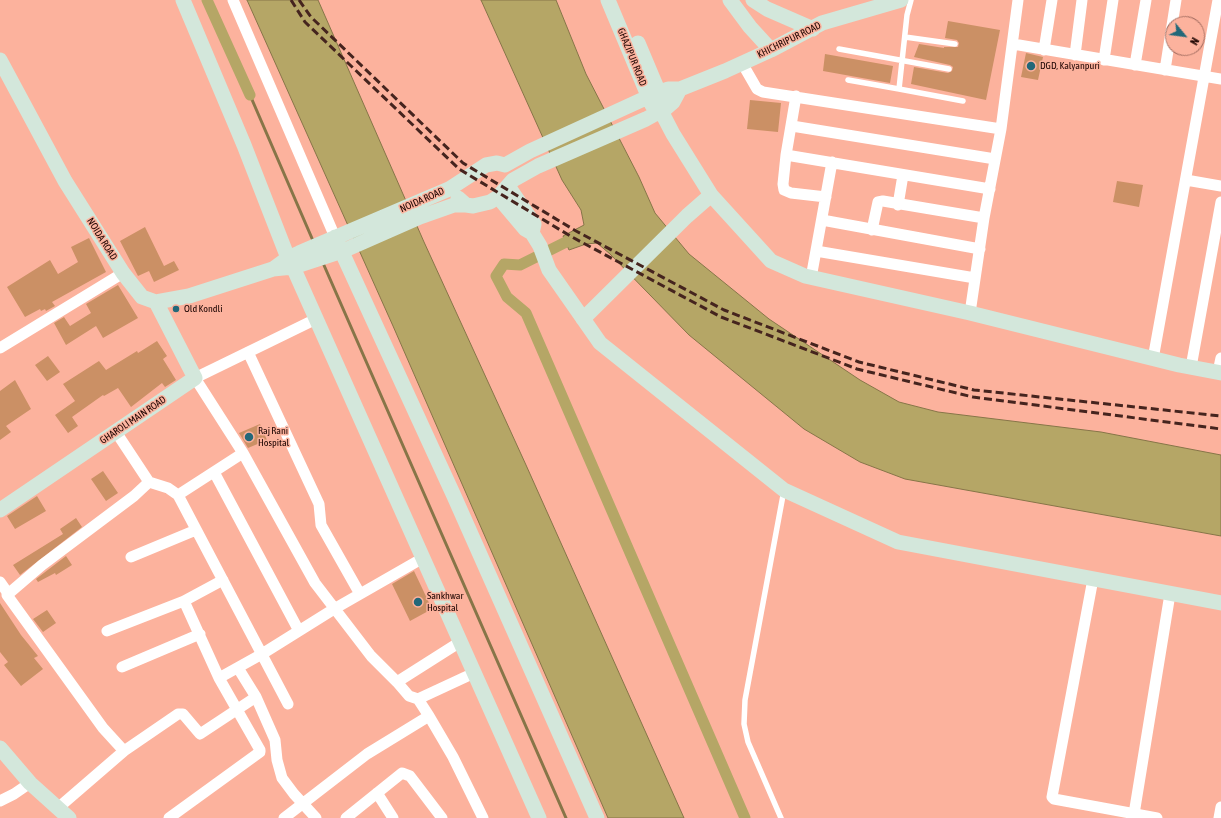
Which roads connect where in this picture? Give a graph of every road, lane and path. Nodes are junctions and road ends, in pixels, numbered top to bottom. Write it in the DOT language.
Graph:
graph roads {
  1 [pos="183,0"];
  2 [pos="233,0"];
  3 [pos="608,0"];
  4 [pos="620,0"];
  5 [pos="749,0"];
  6 [pos="753,0"];
  7 [pos="901,0"];
  8 [pos="911,0"];
  9 [pos="1018,0"];
  10 [pos="1052,0"];
  11 [pos="1082,0"];
  12 [pos="1113,0"];
  13 [pos="1146,0"];
  14 [pos="1176,0"];
  15 [pos="1218,0"];
  16 [pos="732,4"];
  17 [pos="813,29"];
  18 [pos="905,37"];
  19 [pos="955,44"];
  20 [pos="1013,44"];
  21 [pos="1216,44"];
  22 [pos="839,49"];
  23 [pos="771,50"];
  24 [pos="1044,50"];
  25 [pos="1075,55"];
  26 [pos="0,60"];
  27 [pos="1104,60"];
  28 [pos="903,61"];
  29 [pos="742,63"];
  30 [pos="1135,65"];
  31 [pos="949,69"];
  32 [pos="1165,70"];
  33 [pos="1204,76"];
  34 [pos="1221,79"];
  35 [pos="848,80"];
  36 [pos="680,89"];
  37 [pos="899,89"];
  38 [pos="796,96"];
  39 [pos="648,97"];
  40 [pos="963,101"];
  41 [pos="657,113"];
  42 [pos="792,126"];
  43 [pos="1001,129"];
  44 [pos="786,155"];
  45 [pos="995,159"];
  46 [pos="832,162"];
  47 [pos="505,165"];
  48 [pos="903,175"];
  49 [pos="462,180"];
  50 [pos="1186,180"];
  51 [pos="1221,186"];
  52 [pos="506,187"];
  53 [pos="990,189"];
  54 [pos="711,195"];
  55 [pos="826,196"];
  56 [pos="1221,202"];
  57 [pos="466,205"];
  58 [pos="898,205"];
  59 [pos="417,211"];
  60 [pos="984,218"];
  61 [pos="822,220"];
  62 [pos="872,230"];
  63 [pos="335,245"];
  64 [pos="980,249"];
  65 [pos="816,251"];
  66 [pos="296,260"];
  67 [pos="123,273"];
  68 [pos="811,278"];
  69 [pos="975,278"];
  70 [pos="156,302"];
  71 [pos="970,313"];
  72 [pos="316,319"];
  73 [pos="583,319"];
  74 [pos="0,348"];
  75 [pos="248,352"];
  76 [pos="1221,358"];
  77 [pos="1153,359"];
  78 [pos="1191,367"];
  79 [pos="1220,373"];
  80 [pos="195,378"];
  81 [pos="116,432"];
  82 [pos="243,454"];
  83 [pos="214,472"];
  84 [pos="149,482"];
  85 [pos="784,490"];
  86 [pos="178,495"];
  87 [pos="0,510"];
  88 [pos="196,530"];
  89 [pos="131,557"];
  90 [pos="423,558"];
  91 [pos="1093,579"];
  92 [pos="223,580"];
  93 [pos="0,582"];
  94 [pos="7,592"];
  95 [pos="360,594"];
  96 [pos="1170,594"];
  97 [pos="184,601"];
  98 [pos="1221,603"];
  99 [pos="334,609"];
  100 [pos="299,630"];
  101 [pos="107,632"];
  102 [pos="200,634"];
  103 [pos="460,642"];
  104 [pos="262,654"];
  105 [pos="122,667"];
  106 [pos="238,668"];
  107 [pos="474,673"];
  108 [pos="219,678"];
  109 [pos="397,682"];
  110 [pos="256,697"];
  111 [pos="418,699"];
  112 [pos="288,704"];
  113 [pos="236,709"];
  114 [pos="429,716"];
  115 [pos="0,748"];
  116 [pos="124,751"];
  117 [pos="30,783"];
  118 [pos="377,793"];
  119 [pos="0,801"];
  120 [pos="302,804"];
  121 [pos="1221,807"];
  122 [pos="63,813"];
  123 [pos="1134,814"];
  124 [pos="169,818"];
  125 [pos="284,818"];
  126 [pos="316,818"];
  127 [pos="346,818"];
  128 [pos="393,818"];
  129 [pos="442,818"];
  130 [pos="483,818"];
  131 [pos="539,818"];
  132 [pos="597,818"];
  133 [pos="781,818"];
  134 [pos="1157,818"];
  135 [pos="1219,818"];
  1 -- 66 [label="street"];
  2 -- 63 [label="street"];
  3 -- 39 [label="street, GHAZIPUR ROAD"];
  4 -- 39 [label="street, GHAZIPUR ROAD"];
  5 -- 16 [label="street"];
  6 -- 17 [label="street"];
  7 -- 17 [label="street, KHICHRIPUR ROAD"];
  8 -- 18 [label="lane"];
  9 -- 20 [label="street"];
  10 -- 24 [label="street"];
  11 -- 25 [label="street"];
  12 -- 27 [label="street"];
  13 -- 30 [label="street"];
  14 -- 32 [label="street"];
  15 -- 21 [label="street"];
  16 -- 23 [label="street"];
  17 -- 23 [label="street, KHICHRIPUR ROAD"];
  18 -- 19 [label="lane"];
  18 -- 28 [label="lane"];
  20 -- 24 [label="street"];
  20 -- 43 [label="street"];
  21 -- 33 [label="street"];
  22 -- 28 [label="lane"];
  23 -- 29 [label="street, KHICHRIPUR ROAD"];
  24 -- 25 [label="street"];
  25 -- 27 [label="street"];
  26 -- 67 [label="street, NOIDA ROAD"];
  27 -- 30 [label="street"];
  28 -- 31 [label="lane"];
  28 -- 37 [label="lane"];
  29 -- 36 [label="street, KHICHRIPUR ROAD"];
  29 -- 38 [label="street"];
  30 -- 32 [label="street"];
  32 -- 33 [label="street"];
  33 -- 34 [label="street"];
  33 -- 50 [label="street"];
  35 -- 37 [label="lane"];
  36 -- 39 [label="street, KHICHRIPUR ROAD"];
  36 -- 41 [label="street"];
  37 -- 40 [label="lane"];
  38 -- 42 [label="street"];
  38 -- 43 [label="street"];
  39 -- 41 [label="street, GHAZIPUR ROAD"];
  39 -- 47 [label="street, KHICHRIPUR ROAD"];
  41 -- 52 [label="street, NOIDA ROAD"];
  41 -- 54 [label="street, GHAZIPUR ROAD"];
  42 -- 44 [label="street"];
  42 -- 45 [label="street"];
  43 -- 45 [label="street"];
  44 -- 46 [label="street"];
  44 -- 55 [label="street"];
  45 -- 53 [label="street"];
  46 -- 48 [label="street"];
  46 -- 55 [label="street"];
  47 -- 49 [label="street, NOIDA ROAD"];
  47 -- 52 [label="street"];
  48 -- 53 [label="street"];
  48 -- 58 [label="street"];
  49 -- 57 [label="street"];
  49 -- 59 [label="street, NOIDA ROAD"];
  50 -- 51 [label="street"];
  50 -- 77 [label="street"];
  52 -- 57 [label="street, NOIDA ROAD"];
  52 -- 73 [label="street"];
  53 -- 60 [label="street"];
  54 -- 68 [label="street, GHAZIPUR ROAD"];
  54 -- 73 [label="street"];
  55 -- 61 [label="street"];
  56 -- 78 [label="street"];
  57 -- 59 [label="street, NOIDA ROAD"];
  58 -- 60 [label="street"];
  58 -- 62 [label="street"];
  59 -- 63 [label="street, NOIDA ROAD"];
  60 -- 64 [label="street"];
  61 -- 62 [label="street"];
  61 -- 65 [label="street"];
  62 -- 64 [label="street"];
  63 -- 66 [label="street, NOIDA ROAD"];
  63 -- 132 [label="street"];
  64 -- 69 [label="street"];
  65 -- 68 [label="street"];
  65 -- 69 [label="street"];
  66 -- 70 [label="street, NOIDA ROAD"];
  66 -- 72 [label="street"];
  67 -- 70 [label="street, NOIDA ROAD"];
  67 -- 74 [label="street"];
  68 -- 71 [label="street, GHAZIPUR ROAD"];
  69 -- 71 [label="street"];
  70 -- 80 [label="street"];
  71 -- 77 [label="street, GHAZIPUR ROAD"];
  72 -- 75 [label="street"];
  72 -- 90 [label="street"];
  73 -- 85 [label="street"];
  75 -- 80 [label="street"];
  75 -- 95 [label="street"];
  76 -- 79 [label="street"];
  77 -- 78 [label="street, GHAZIPUR ROAD"];
  78 -- 79 [label="street, GHAZIPUR ROAD"];
  80 -- 81 [label="street, GHAROLI MAIN ROAD"];
  80 -- 82 [label="street"];
  81 -- 84 [label="street"];
  81 -- 87 [label="street, GHAROLI MAIN ROAD"];
  82 -- 83 [label="street"];
  82 -- 99 [label="street"];
  83 -- 86 [label="street"];
  83 -- 100 [label="street"];
  84 -- 86 [label="street"];
  84 -- 94 [label="street"];
  85 -- 91 [label="street"];
  85 -- 133 [label="lane"];
  86 -- 88 [label="street"];
  88 -- 89 [label="street"];
  88 -- 92 [label="street"];
  90 -- 95 [label="street"];
  90 -- 103 [label="street"];
  91 -- 96 [label="street"];
  91 -- 123 [label="street"];
  92 -- 97 [label="street"];
  92 -- 104 [label="street"];
  93 -- 94 [label="street"];
  94 -- 116 [label="street"];
  95 -- 99 [label="street"];
  96 -- 98 [label="street"];
  96 -- 123 [label="street"];
  97 -- 101 [label="street"];
  97 -- 102 [label="street"];
  99 -- 100 [label="street"];
  99 -- 109 [label="street"];
  100 -- 104 [label="street"];
  102 -- 105 [label="street"];
  102 -- 108 [label="street"];
  103 -- 107 [label="street"];
  103 -- 109 [label="street"];
  104 -- 106 [label="street"];
  104 -- 112 [label="street"];
  106 -- 108 [label="street"];
  106 -- 110 [label="street"];
  107 -- 111 [label="street"];
  107 -- 131 [label="street"];
  108 -- 113 [label="street"];
  109 -- 111 [label="street"];
  110 -- 113 [label="street"];
  110 -- 120 [label="street"];
  111 -- 114 [label="street"];
  113 -- 116 [label="street"];
  113 -- 124 [label="street"];
  114 -- 120 [label="street"];
  114 -- 130 [label="street"];
  115 -- 117 [label="street"];
  116 -- 122 [label="street"];
  117 -- 119 [label="street"];
  117 -- 122 [label="street"];
  118 -- 127 [label="street"];
  118 -- 128 [label="street"];
  118 -- 129 [label="street"];
  120 -- 125 [label="street"];
  120 -- 126 [label="street"];
  121 -- 135 [label="street"];
  123 -- 134 [label="street"];
}
